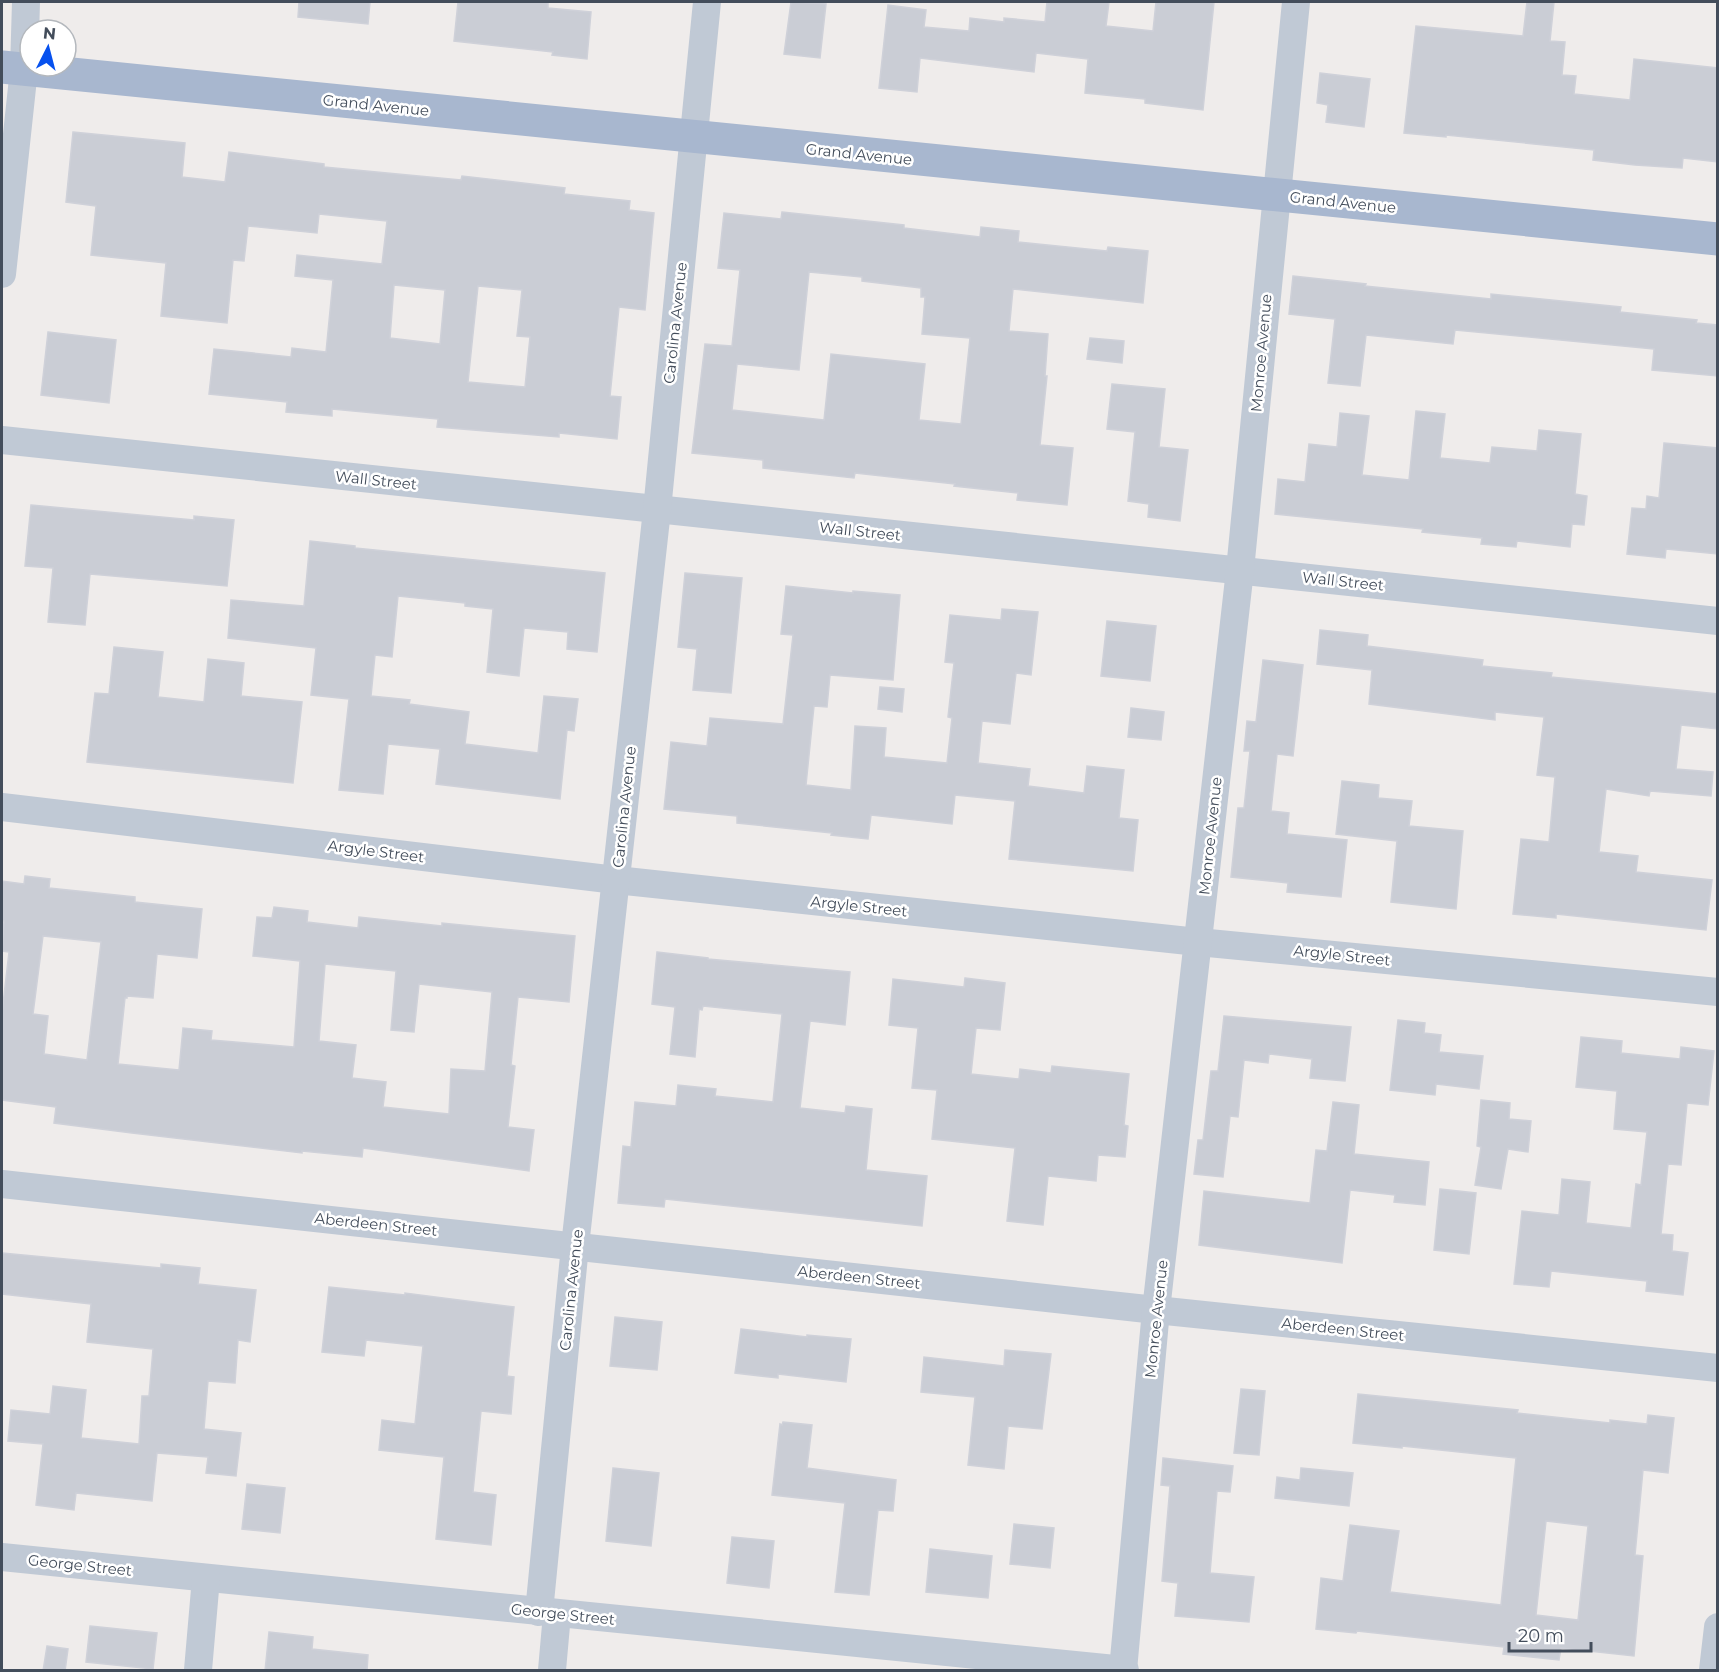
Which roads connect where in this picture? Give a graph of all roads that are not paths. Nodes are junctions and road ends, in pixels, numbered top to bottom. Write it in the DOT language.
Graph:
graph roads {
  1 [pos="26,2"];
  2 [pos="707,2"];
  3 [pos="1296,2"];
  4 [pos="13,68"];
  5 [pos="693,137"];
  6 [pos="1276,195"];
  7 [pos="1718,239"];
  8 [pos="2,274"];
  9 [pos="2,440"];
  10 [pos="657,510"];
  11 [pos="1240,570"];
  12 [pos="1718,621"];
  13 [pos="2,807"];
  14 [pos="616,880"];
  15 [pos="1198,942"];
  16 [pos="1718,992"];
  17 [pos="2,1184"];
  18 [pos="575,1246"];
  19 [pos="1156,1310"];
  20 [pos="1718,1368"];
  21 [pos="2,1557"];
  22 [pos="206,1578"];
  23 [pos="548,1613"];
  24 [pos="1718,1627"];
  25 [pos="888,1658"];
  26 [pos="1124,1670"];
  27 [pos="198,1671"];
  28 [pos="552,1671"];
  29 [pos="1713,1671"];
  1 -- 4 [label="street"];
  2 -- 5 [label="street, Carolina Avenue"];
  3 -- 6 [label="street, Monroe Avenue"];
  4 -- 5 [label="main road, Grand Avenue"];
  4 -- 8 [label="street"];
  5 -- 6 [label="main road, Grand Avenue"];
  5 -- 10 [label="street, Carolina Avenue"];
  6 -- 7 [label="main road, Grand Avenue"];
  6 -- 11 [label="street, Monroe Avenue"];
  9 -- 10 [label="street, Wall Street"];
  10 -- 11 [label="street, Wall Street"];
  10 -- 14 [label="street, Carolina Avenue"];
  11 -- 12 [label="street, Wall Street"];
  11 -- 15 [label="street, Monroe Avenue"];
  13 -- 14 [label="street, Argyle Street"];
  14 -- 15 [label="street, Argyle Street"];
  14 -- 18 [label="street, Carolina Avenue"];
  15 -- 16 [label="street, Argyle Street"];
  15 -- 19 [label="street, Monroe Avenue"];
  17 -- 18 [label="street, Aberdeen Street"];
  18 -- 19 [label="street, Aberdeen Street"];
  18 -- 23 [label="street, Carolina Avenue"];
  19 -- 20 [label="street, Aberdeen Street"];
  19 -- 26 [label="street, Monroe Avenue"];
  21 -- 22 [label="street, George Street"];
  22 -- 23 [label="street, George Street"];
  22 -- 27 [label="street"];
  23 -- 25 [label="street, George Street"];
  23 -- 28 [label="street, Carolina Avenue"];
  24 -- 29 [label="street"];
  25 -- 26 [label="street, George Street"];
}
